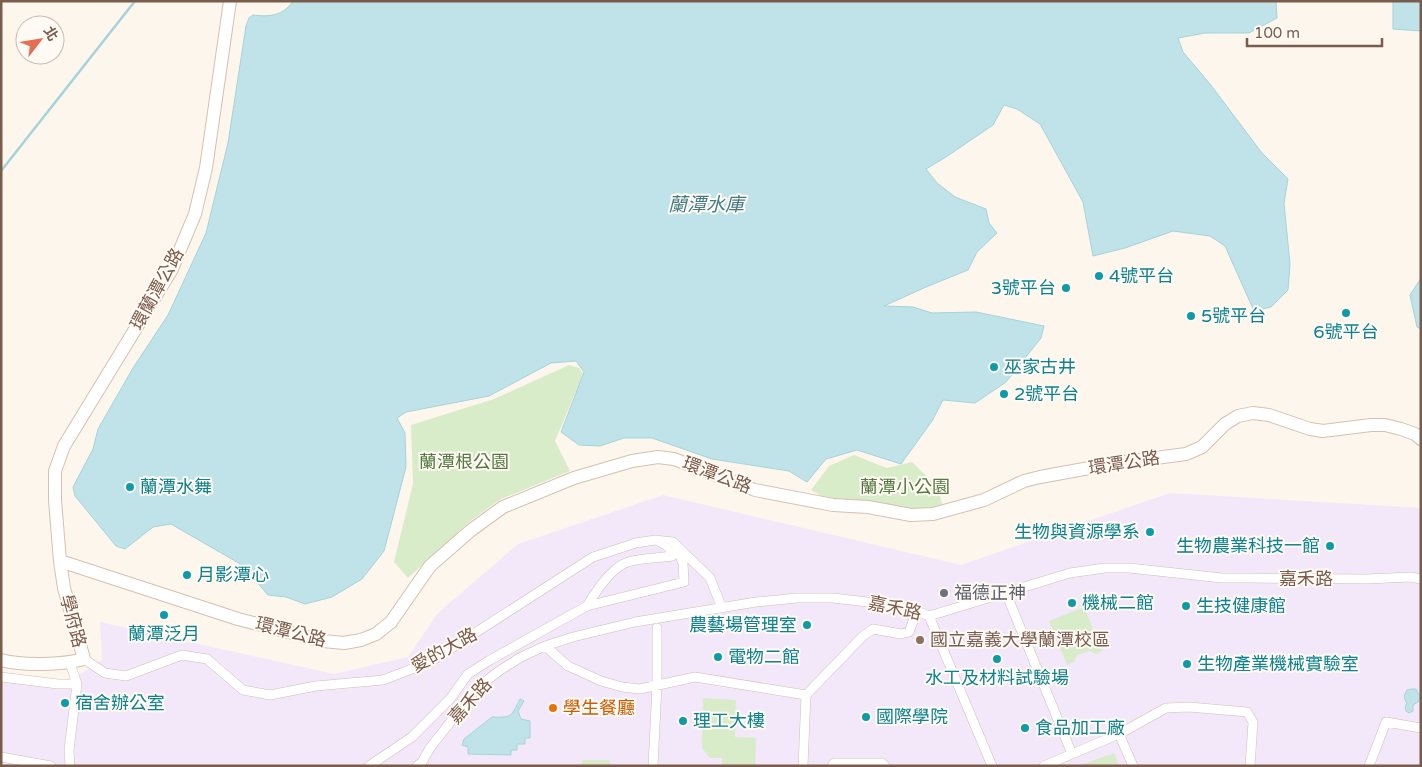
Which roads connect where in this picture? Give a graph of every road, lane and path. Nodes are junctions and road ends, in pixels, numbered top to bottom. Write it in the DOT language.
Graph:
graph roads {
  1 [pos="230,1"];
  2 [pos="1421,439"];
  3 [pos="655,540"];
  4 [pos="673,542"];
  5 [pos="60,561"];
  6 [pos="1421,578"];
  7 [pos="1006,593"];
  8 [pos="587,606"];
  9 [pos="722,608"];
  10 [pos="917,611"];
  11 [pos="928,616"];
  12 [pos="657,628"];
  13 [pos="545,646"];
  14 [pos="84,659"];
  15 [pos="1,660"];
  16 [pos="70,662"];
  17 [pos="2,679"];
  18 [pos="77,684"];
  19 [pos="658,686"];
  20 [pos="806,695"];
  21 [pos="1421,728"];
  22 [pos="1119,734"];
  23 [pos="1072,754"];
  24 [pos="1,757"];
  25 [pos="419,764"];
  26 [pos="51,766"];
  27 [pos="70,766"];
  28 [pos="369,766"];
  29 [pos="653,766"];
  30 [pos="803,766"];
  31 [pos="832,766"];
  32 [pos="885,766"];
  33 [pos="992,766"];
  34 [pos="1044,766"];
  35 [pos="1133,766"];
  36 [pos="1250,766"];
  37 [pos="1369,766"];
  1 -- 5 [label="street, 環蘭潭公路"];
  2 -- 5 [label="street, 環潭公路"];
  3 -- 4 [label="street, 愛的大路"];
  3 -- 8 [label="street"];
  3 -- 14 [label="street, 愛的大路"];
  4 -- 8 [label="street"];
  4 -- 9 [label="street"];
  5 -- 14 [label="street, 學府路"];
  6 -- 7 [label="street, 嘉禾路"];
  7 -- 11 [label="street, 嘉禾路"];
  7 -- 23 [label="street"];
  8 -- 28 [label="street"];
  9 -- 10 [label="street, 嘉禾路"];
  9 -- 13 [label="street, 嘉禾路"];
  10 -- 11 [label="street, 嘉禾路"];
  10 -- 20 [label="street"];
  11 -- 33 [label="street"];
  12 -- 19 [label="street"];
  13 -- 19 [label="street"];
  13 -- 25 [label="street, 嘉禾路"];
  14 -- 16 [label="street, 學府路"];
  15 -- 16 [label="street, 學府路"];
  16 -- 18 [label="street"];
  17 -- 18 [label="street"];
  18 -- 27 [label="street"];
  19 -- 20 [label="street"];
  19 -- 29 [label="street"];
  20 -- 30 [label="street"];
  21 -- 37 [label="street"];
  22 -- 23 [label="street"];
  22 -- 35 [label="street"];
  22 -- 36 [label="street"];
  23 -- 34 [label="street"];
  24 -- 26 [label="street"];
  31 -- 32 [label="street"];
}
